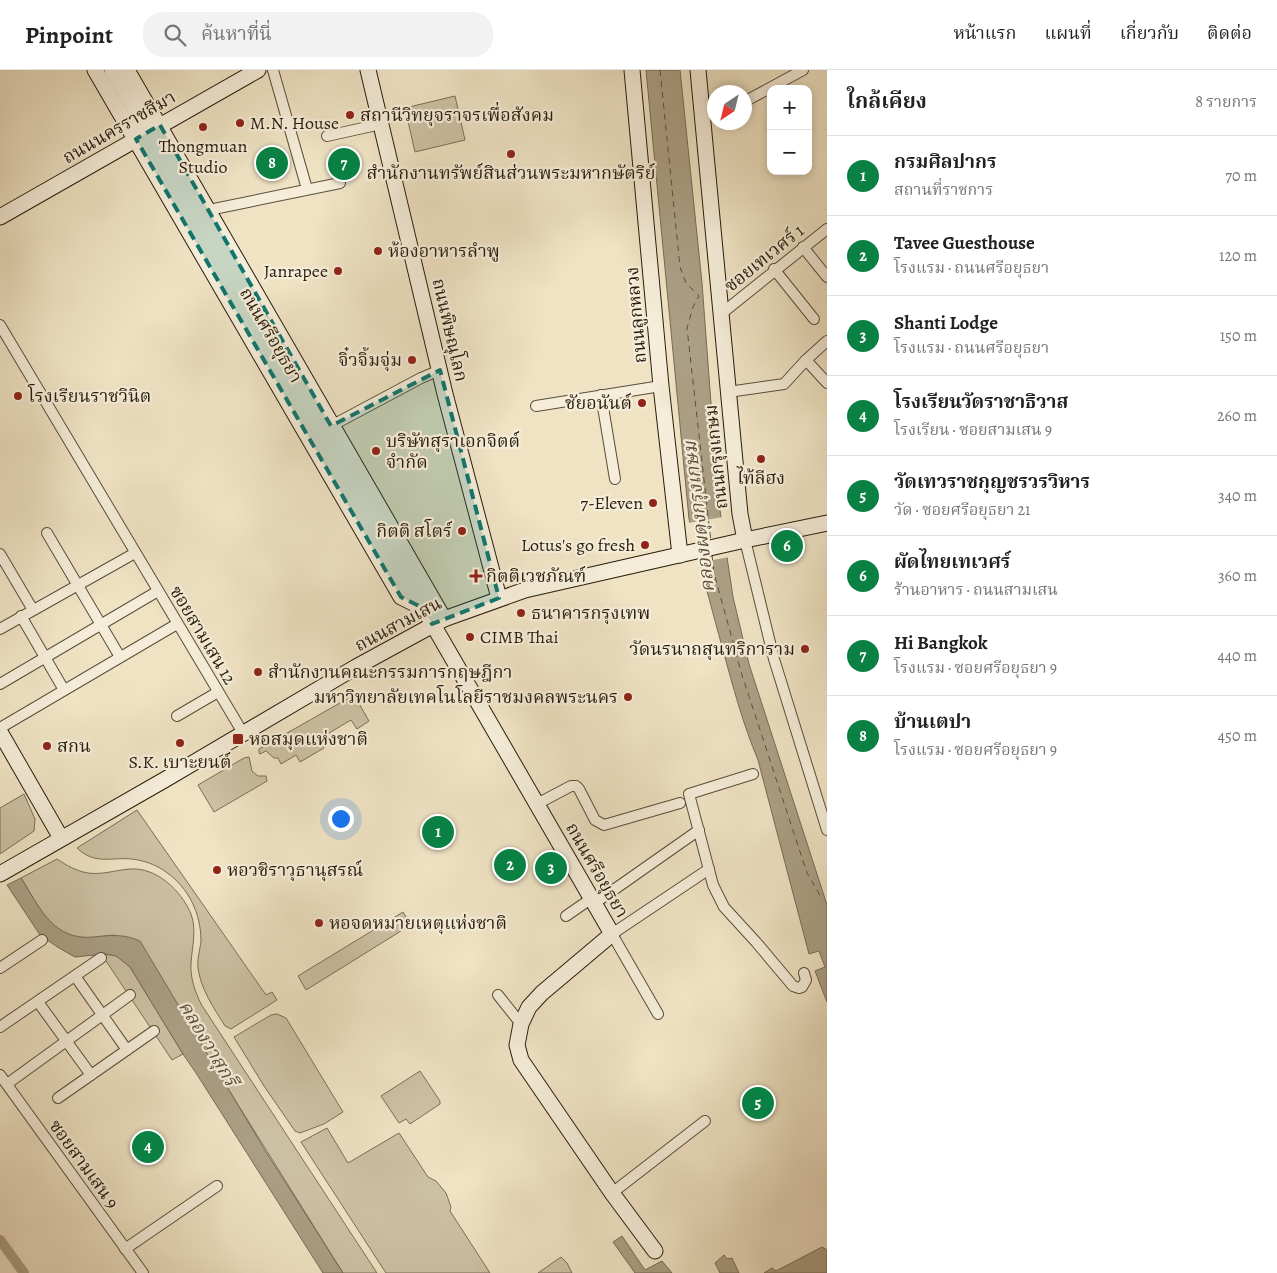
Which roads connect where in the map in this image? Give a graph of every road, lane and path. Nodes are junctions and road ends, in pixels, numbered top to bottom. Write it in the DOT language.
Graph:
graph roads {
  1 [pos="95,70"];
  2 [pos="112,70"];
  3 [pos="127,70"];
  4 [pos="258,70"];
  5 [pos="273,70"];
  6 [pos="368,70"];
  7 [pos="632,70"];
  8 [pos="698,70"];
  9 [pos="802,70"];
  10 [pos="752,98"];
  11 [pos="707,113"];
  12 [pos="381,124"];
  13 [pos="710,130"];
  14 [pos="148,132"];
  15 [pos="327,136"];
  16 [pos="340,183"];
  17 [pos="307,189"];
  18 [pos="196,214"];
  19 [pos="0,217"];
  20 [pos="827,229"];
  21 [pos="803,247"];
  22 [pos="774,269"];
  23 [pos="827,277"];
  24 [pos="721,314"];
  25 [pos="814,319"];
  26 [pos="0,325"];
  27 [pos="271,345"];
  28 [pos="825,346"];
  29 [pos="806,360"];
  30 [pos="440,370"];
  31 [pos="827,384"];
  32 [pos="662,386"];
  33 [pos="728,392"];
  34 [pos="601,395"];
  35 [pos="536,406"];
  36 [pos="331,426"];
  37 [pos="329,458"];
  38 [pos="350,469"];
  39 [pos="615,479"];
  40 [pos="827,523"];
  41 [pos="382,524"];
  42 [pos="47,533"];
  43 [pos="740,541"];
  44 [pos="135,553"];
  45 [pos="0,554"];
  46 [pos="685,554"];
  47 [pos="77,585"];
  48 [pos="158,591"];
  49 [pos="499,598"];
  50 [pos="423,608"];
  51 [pos="33,610"];
  52 [pos="21,616"];
  53 [pos="438,621"];
  54 [pos="101,624"];
  55 [pos="177,624"];
  56 [pos="0,629"];
  57 [pos="45,657"];
  58 [pos="120,657"];
  59 [pos="0,684"];
  60 [pos="64,690"];
  61 [pos="218,692"];
  62 [pos="177,716"];
  63 [pos="0,730"];
  64 [pos="242,733"];
  65 [pos="753,774"];
  66 [pos="680,803"];
  67 [pos="537,804"];
  68 [pos="699,830"];
  69 [pos="827,830"];
  70 [pos="61,838"];
  71 [pos="709,869"];
  72 [pos="0,874"];
  73 [pos="593,901"];
  74 [pos="566,916"];
  75 [pos="612,934"];
  76 [pos="42,940"];
  77 [pos="101,958"];
  78 [pos="0,968"];
  79 [pos="804,973"];
  80 [pos="75,976"];
  81 [pos="130,994"];
  82 [pos="498,995"];
  83 [pos="38,1002"];
  84 [pos="658,1014"];
  85 [pos="102,1015"];
  86 [pos="521,1024"];
  87 [pos="0,1027"];
  88 [pos="154,1031"];
  89 [pos="66,1040"];
  90 [pos="127,1050"];
  91 [pos="0,1075"];
  92 [pos="91,1075"];
  93 [pos="7,1084"];
  94 [pos="58,1098"];
  95 [pos="704,1121"];
  96 [pos="217,1186"];
  97 [pos="612,1193"];
  98 [pos="126,1249"];
  99 [pos="655,1251"];
  100 [pos="143,1273"];
  1 -- 14 [label="main road, ถนนศรีอยุธยา"];
  2 -- 14 [label="main road, ถนนศรีอยุธยา"];
  3 -- 14 [label="main road, ถนนศรีอยุธยา"];
  4 -- 14 [label="main road, ถนนนครราชสีมา"];
  5 -- 17 [label="street"];
  6 -- 12 [label="main road, ถนนพิษณุโลก"];
  7 -- 32 [label="main road, ถนนลูกหลวง"];
  8 -- 11 [label="main road, ถนนกรุงเกษม"];
  9 -- 10 [label="street"];
  12 -- 15 [label="street"];
  12 -- 30 [label="main road, ถนนพิษณุโลก"];
  13 -- 24 [label="main road, ถนนกรุงเกษม"];
  14 -- 18 [label="main road, ถนนศรีอยุธยา"];
  14 -- 18 [label="main road, ถนนศรีอยุธยา"];
  14 -- 19 [label="main road, ถนนนครราชสีมา"];
  16 -- 17 [label="street"];
  17 -- 18 [label="street"];
  18 -- 27 [label="main road, ถนนศรีอยุธยา"];
  18 -- 27 [label="main road, ถนนศรีอยุธยา"];
  20 -- 21 [label="street, ซอยเทเวศร์ 1"];
  21 -- 22 [label="street, ซอยเทเวศร์ 1"];
  21 -- 23 [label="street"];
  22 -- 24 [label="street, ซอยเทเวศร์ 1"];
  22 -- 25 [label="street"];
  24 -- 33 [label="main road, ถนนกรุงเกษม"];
  26 -- 44 [label="street, ซอยสามเสน 12"];
  27 -- 36 [label="main road, ถนนศรีอยุธยา"];
  27 -- 37 [label="main road, ถนนศรีอยุธยา"];
  28 -- 29 [label="street"];
  29 -- 31 [label="street"];
  29 -- 33 [label="street"];
  30 -- 36 [label="street"];
  30 -- 49 [label="main road, ถนนพิษณุโลก"];
  32 -- 34 [label="street"];
  32 -- 46 [label="main road, ถนนลูกหลวง"];
  33 -- 43 [label="main road, ถนนกรุงเกษม"];
  34 -- 35 [label="street"];
  34 -- 39 [label="street"];
  36 -- 38 [label="main road, ถนนศรีอยุธยา"];
  37 -- 38 [label="main road, ถนนศรีอยุธยา"];
  37 -- 50 [label="main road, ถนนศรีอยุธยา"];
  38 -- 41 [label="main road, ถนนศรีอยุธยา"];
  40 -- 43 [label="main road, ถนนสามเสน"];
  41 -- 50 [label="main road, ถนนศรีอยุธยา"];
  41 -- 53 [label="main road, ถนนศรีอยุธยา"];
  42 -- 47 [label="street"];
  43 -- 46 [label="main road, ถนนสามเสน"];
  43 -- 69 [label="street, ถนนกรุงเกษม"];
  44 -- 47 [label="street"];
  44 -- 48 [label="street, ซอยสามเสน 12"];
  45 -- 51 [label="street"];
  46 -- 49 [label="main road, ถนนสามเสน"];
  47 -- 51 [label="street"];
  47 -- 54 [label="street"];
  48 -- 54 [label="street"];
  48 -- 55 [label="street, ซอยสามเสน 12"];
  49 -- 53 [label="main road, ถนนสามเสน"];
  50 -- 53 [label="main road, ถนนศรีอยุธยา"];
  51 -- 52 [label="street"];
  52 -- 56 [label="street"];
  52 -- 57 [label="street"];
  53 -- 64 [label="main road, ถนนสามเสน"];
  53 -- 67 [label="main road, ถนนศรีอยุธยา"];
  54 -- 57 [label="street"];
  54 -- 58 [label="street"];
  55 -- 58 [label="street"];
  55 -- 61 [label="street, ซอยสามเสน 12"];
  57 -- 59 [label="street"];
  57 -- 60 [label="street"];
  58 -- 60 [label="street"];
  60 -- 63 [label="street"];
  61 -- 62 [label="street"];
  61 -- 64 [label="street, ซอยสามเสน 12"];
  63 -- 70 [label="main road"];
  64 -- 70 [label="main road, ถนนสามเสน"];
  65 -- 68 [label="street"];
  66 -- 67 [label="street"];
  67 -- 73 [label="main road, ถนนศรีอยุธยา"];
  68 -- 71 [label="street"];
  68 -- 73 [label="street"];
  70 -- 72 [label="main road, ถนนสามเสน"];
  71 -- 75 [label="street"];
  71 -- 79 [label="street"];
  73 -- 74 [label="street"];
  73 -- 75 [label="main road, ถนนศรีอยุธยา"];
  75 -- 84 [label="street"];
  75 -- 86 [label="main road, ถนนศรีอยุธยา"];
  76 -- 78 [label="street"];
  77 -- 80 [label="street"];
  80 -- 83 [label="street"];
  80 -- 85 [label="street"];
  81 -- 85 [label="street"];
  82 -- 86 [label="street"];
  83 -- 87 [label="street"];
  83 -- 89 [label="street"];
  85 -- 89 [label="street"];
  85 -- 90 [label="street"];
  86 -- 97 [label="main road, ถนนศรีอยุธยา"];
  88 -- 90 [label="street"];
  89 -- 92 [label="street"];
  89 -- 93 [label="street"];
  90 -- 92 [label="street"];
  91 -- 93 [label="street, ซอยสามเสน 9"];
  92 -- 94 [label="street"];
  93 -- 98 [label="street, ซอยสามเสน 9"];
  95 -- 97 [label="street"];
  96 -- 98 [label="street"];
  97 -- 99 [label="main road, ถนนศรีอยุธยา"];
  98 -- 100 [label="street, ซอยสามเสน 9"];
}
